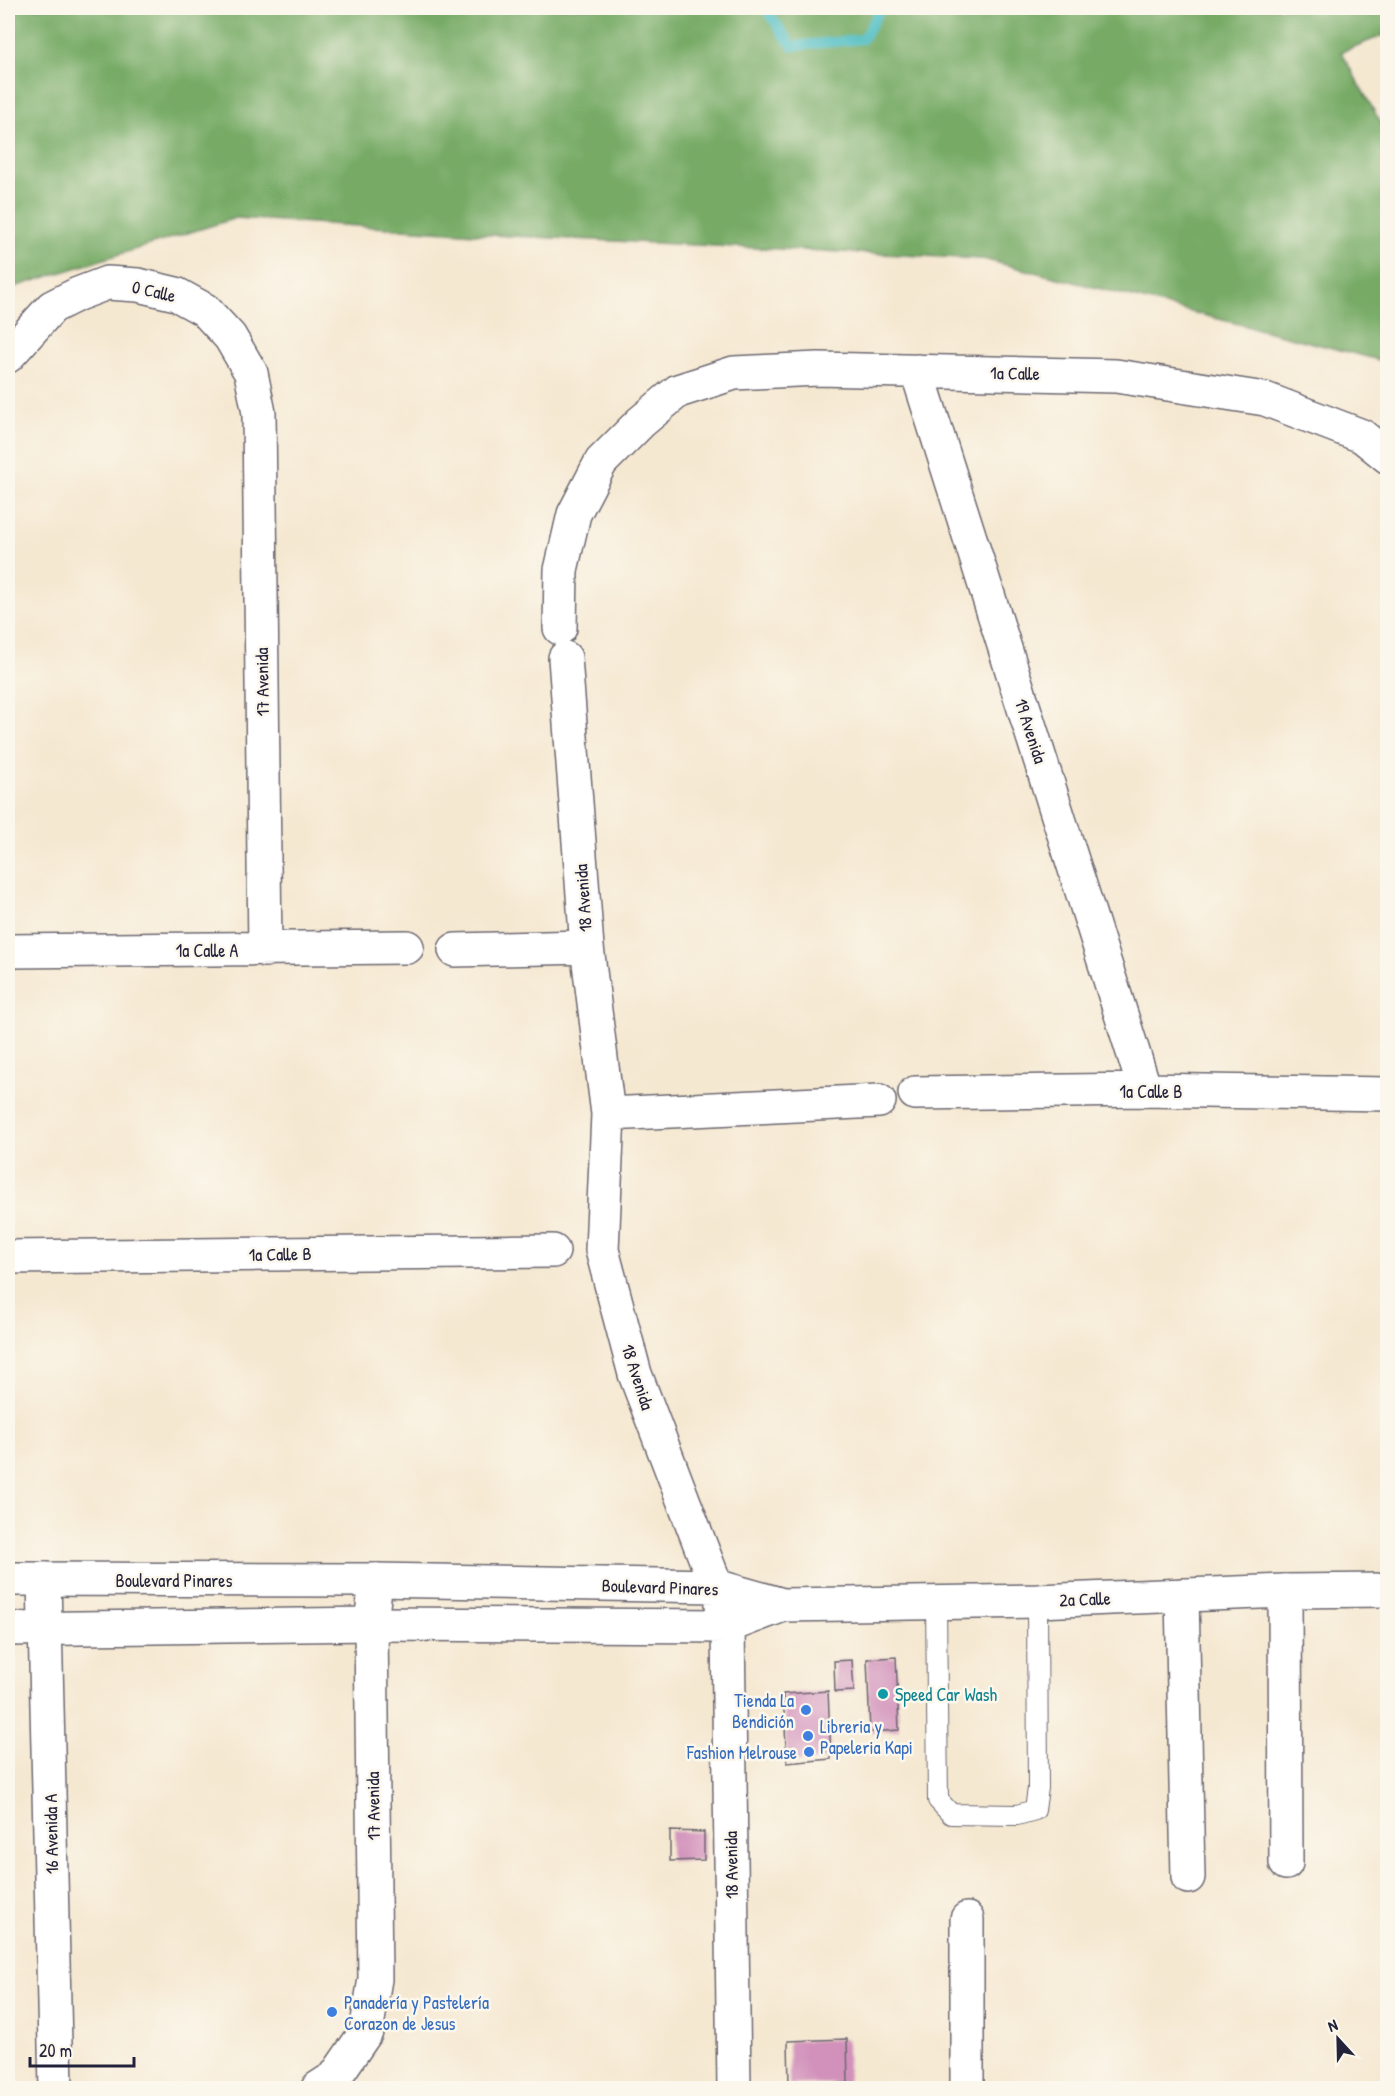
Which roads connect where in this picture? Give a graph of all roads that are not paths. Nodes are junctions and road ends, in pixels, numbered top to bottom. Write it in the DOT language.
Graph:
graph roads {
  1 [pos="8,356"];
  2 [pos="917,371"];
  3 [pos="259,413"];
  4 [pos="641,422"];
  5 [pos="1388,457"];
  6 [pos="407,947"];
  7 [pos="587,947"];
  8 [pos="265,950"];
  9 [pos="455,950"];
  10 [pos="8,951"];
  11 [pos="1145,1090"];
  12 [pos="915,1093"];
  13 [pos="1388,1094"];
  14 [pos="879,1101"];
  15 [pos="608,1114"];
  16 [pos="553,1251"];
  17 [pos="8,1257"];
  18 [pos="8,1579"];
  19 [pos="44,1580"];
  20 [pos="376,1580"];
  21 [pos="716,1587"];
  22 [pos="1388,1590"];
  23 [pos="1285,1591"];
  24 [pos="1182,1595"];
  25 [pos="936,1600"];
  26 [pos="1037,1601"];
  27 [pos="783,1605"];
  28 [pos="371,1624"];
  29 [pos="728,1626"];
  30 [pos="8,1629"];
  31 [pos="47,1629"];
  32 [pos="1286,1863"];
  33 [pos="1188,1877"];
  34 [pos="967,1919"];
  35 [pos="56,2088"];
  36 [pos="318,2088"];
  37 [pos="734,2088"];
  38 [pos="967,2088"];
  1 -- 3 [label="street, 0 Calle"];
  2 -- 4 [label="street, 1a Calle"];
  2 -- 5 [label="street, 1a Calle"];
  2 -- 11 [label="street, 19 Avenida"];
  3 -- 8 [label="street, 17 Avenida"];
  4 -- 7 [label="street, 18 Avenida"];
  6 -- 8 [label="street, 1a Calle A"];
  7 -- 9 [label="street"];
  7 -- 15 [label="street, 18 Avenida"];
  8 -- 10 [label="street, 1a Calle A"];
  11 -- 12 [label="street, 1a Calle B"];
  11 -- 13 [label="street, 1a Calle B"];
  14 -- 15 [label="street"];
  15 -- 21 [label="street, 18 Avenida"];
  16 -- 17 [label="street, 1a Calle B"];
  18 -- 19 [label="street, Boulevard Pinares"];
  19 -- 20 [label="street, Boulevard Pinares"];
  19 -- 31 [label="street, 16 Avenida A"];
  20 -- 21 [label="street, Boulevard Pinares"];
  20 -- 28 [label="street, 17 Avenida"];
  21 -- 27 [label="street, Boulevard Pinares"];
  21 -- 29 [label="street, 18 Avenida"];
  22 -- 23 [label="street, 2a Calle"];
  23 -- 24 [label="street, 2a Calle"];
  23 -- 32 [label="street"];
  24 -- 26 [label="street, 2a Calle"];
  24 -- 33 [label="street"];
  25 -- 26 [label="street, 2a Calle"];
  25 -- 26 [label="lane"];
  25 -- 27 [label="street, 2a Calle"];
  27 -- 29 [label="street, Boulevard Pinares"];
  28 -- 29 [label="street, Boulevard Pinares"];
  28 -- 31 [label="street, Boulevard Pinares"];
  28 -- 36 [label="street, 17 Avenida"];
  29 -- 37 [label="street, 18 Avenida"];
  30 -- 31 [label="street, Boulevard Pinares"];
  31 -- 35 [label="street, 16 Avenida A"];
  34 -- 38 [label="street"];
}
